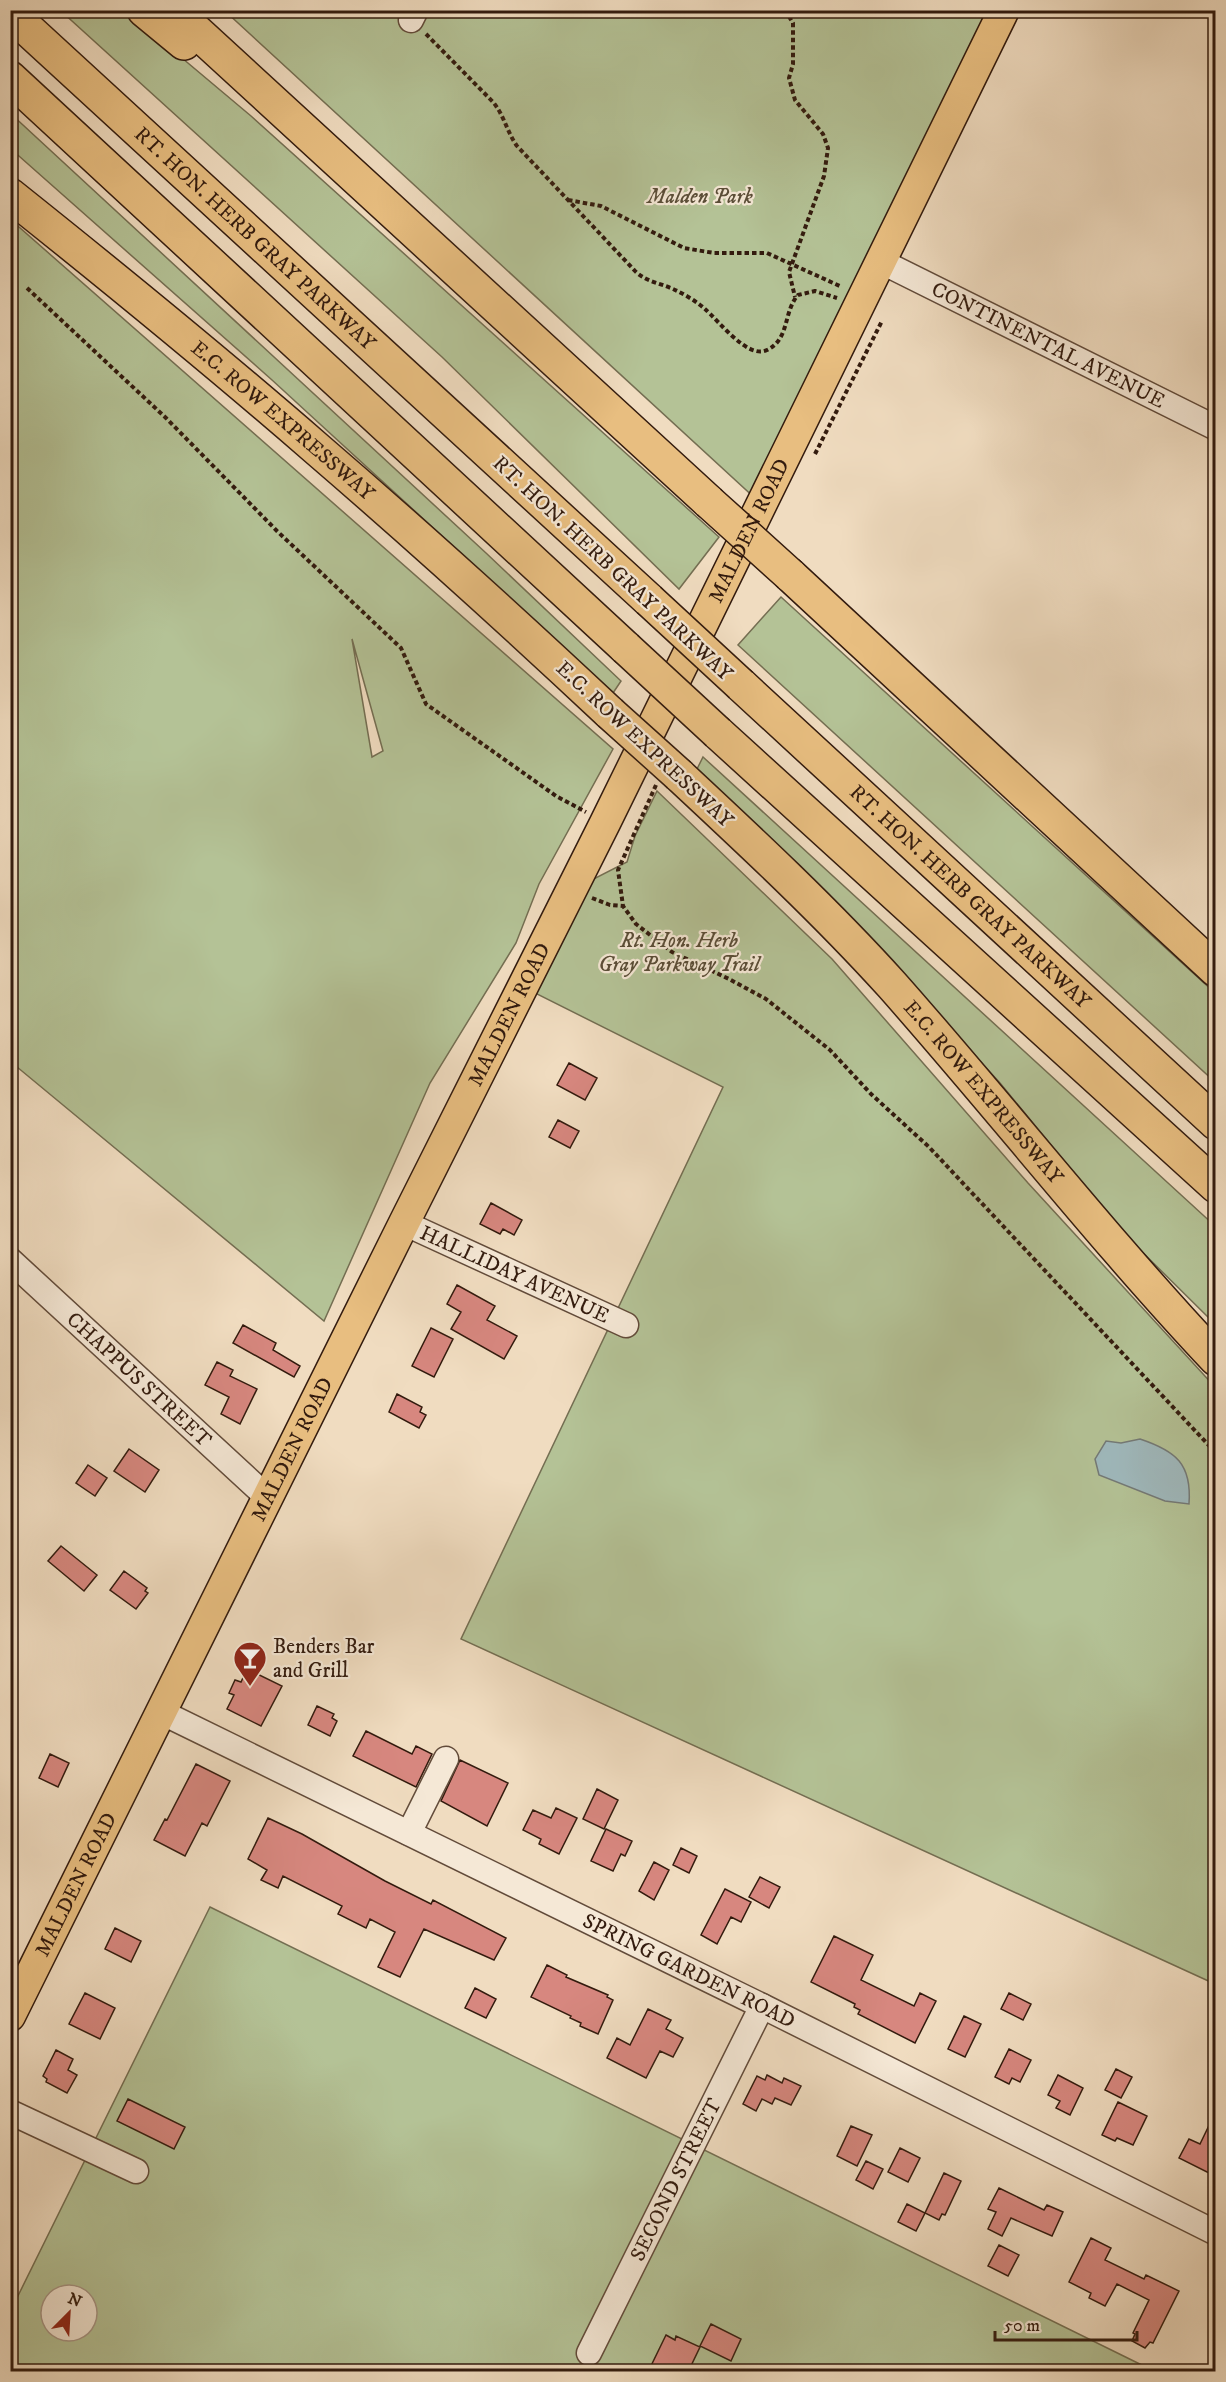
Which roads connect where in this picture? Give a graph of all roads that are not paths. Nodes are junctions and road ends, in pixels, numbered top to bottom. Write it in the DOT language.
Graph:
graph roads {
  1 [pos="144,10"];
  2 [pos="172,10"];
  3 [pos="1004,10"];
  4 [pos="10,13"];
  5 [pos="10,78"];
  6 [pos="300,126"];
  7 [pos="10,170"];
  8 [pos="10,195"];
  9 [pos="880,261"];
  10 [pos="141,300"];
  11 [pos="1215,428"];
  12 [pos="1215,970"];
  13 [pos="1215,1123"];
  14 [pos="1215,1186"];
  15 [pos="404,1223"];
  16 [pos="10,1260"];
  17 [pos="626,1325"];
  18 [pos="1215,1359"];
  19 [pos="268,1498"];
  20 [pos="161,1712"];
  21 [pos="446,1759"];
  22 [pos="409,1833"];
  23 [pos="762,2006"];
  24 [pos="10,2016"];
  25 [pos="10,2112"];
  26 [pos="136,2171"];
  27 [pos="1215,2233"];
  28 [pos="589,2353"];
  1 -- 6 [label="highway"];
  2 -- 6 [label="highway"];
  3 -- 9 [label="main road, MALDEN ROAD"];
  4 -- 13 [label="highway, RT. HON. HERB GRAY PARKWAY, bridge"];
  5 -- 14 [label="highway, bridge"];
  6 -- 12 [label="highway, bridge"];
  7 -- 10 [label="highway"];
  8 -- 10 [label="highway, E.C. ROW EXPRESSWAY"];
  9 -- 11 [label="street, CONTINENTAL AVENUE"];
  9 -- 15 [label="main road, MALDEN ROAD"];
  10 -- 18 [label="highway, E.C. ROW EXPRESSWAY, bridge"];
  15 -- 17 [label="street, HALLIDAY AVENUE"];
  15 -- 19 [label="main road, MALDEN ROAD"];
  16 -- 19 [label="street, CHAPPUS STREET"];
  19 -- 20 [label="main road, MALDEN ROAD"];
  20 -- 22 [label="street, SPRING GARDEN ROAD"];
  20 -- 24 [label="main road, MALDEN ROAD"];
  21 -- 22 [label="street"];
  22 -- 23 [label="street, SPRING GARDEN ROAD"];
  23 -- 27 [label="street, SPRING GARDEN ROAD"];
  23 -- 28 [label="street, SECOND STREET"];
  25 -- 26 [label="street"];
}
